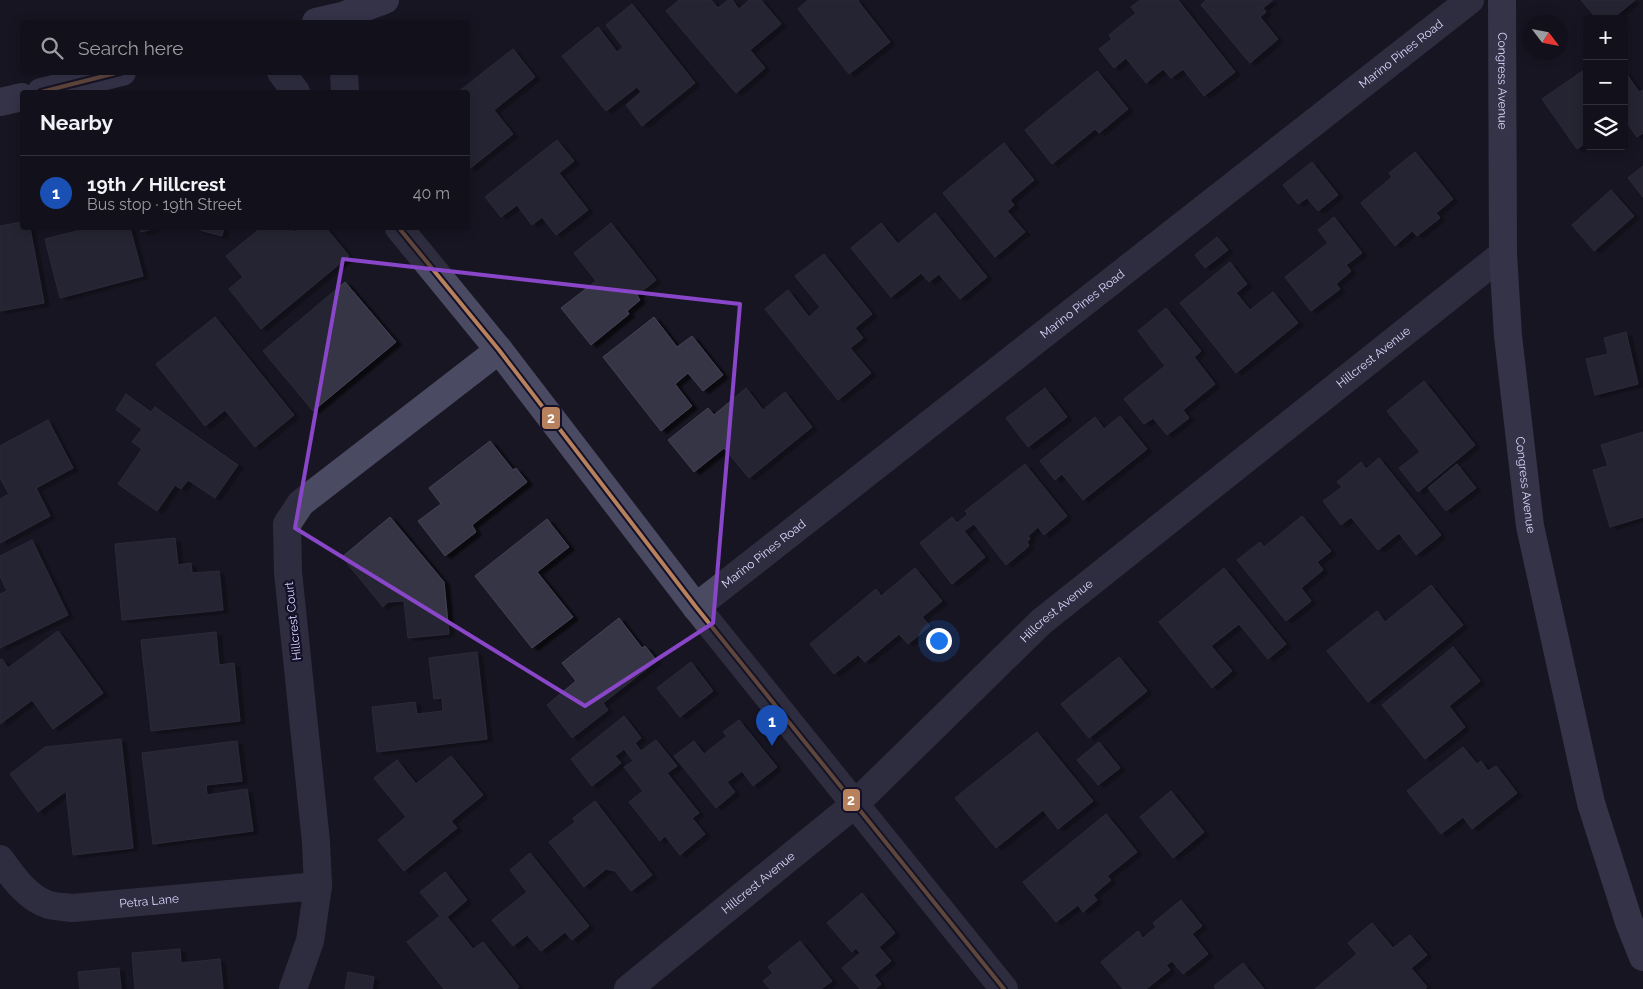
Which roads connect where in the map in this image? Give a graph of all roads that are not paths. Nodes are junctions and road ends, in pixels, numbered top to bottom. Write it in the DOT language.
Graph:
graph roads {
  1 [pos="385,0"];
  2 [pos="1470,0"];
  3 [pos="1502,0"];
  4 [pos="333,20"];
  5 [pos="110,75"];
  6 [pos="283,75"];
  7 [pos="344,75"];
  8 [pos="49,90"];
  9 [pos="294,90"];
  10 [pos="345,90"];
  11 [pos="20,97"];
  12 [pos="0,102"];
  13 [pos="401,230"];
  14 [pos="1503,254"];
  15 [pos="499,350"];
  16 [pos="696,607"];
  17 [pos="855,804"];
  18 [pos="0,859"];
  19 [pos="318,886"];
  20 [pos="1643,957"];
  21 [pos="293,989"];
  22 [pos="628,989"];
  23 [pos="1004,989"];
  1 -- 4 [label="street"];
  2 -- 16 [label="street, Marino Pines Road"];
  3 -- 14 [label="street, Congress Avenue"];
  5 -- 8 [label="street"];
  6 -- 9 [label="street"];
  7 -- 10 [label="street"];
  11 -- 12 [label="street"];
  13 -- 15 [label="street"];
  14 -- 17 [label="street, Hillcrest Avenue"];
  14 -- 20 [label="street, Congress Avenue"];
  15 -- 16 [label="street"];
  15 -- 19 [label="street, Hillcrest Court"];
  16 -- 17 [label="street"];
  17 -- 22 [label="street, Hillcrest Avenue"];
  17 -- 23 [label="street"];
  18 -- 19 [label="street, Petra Lane"];
  19 -- 21 [label="street, Hillcrest Court"];
}
